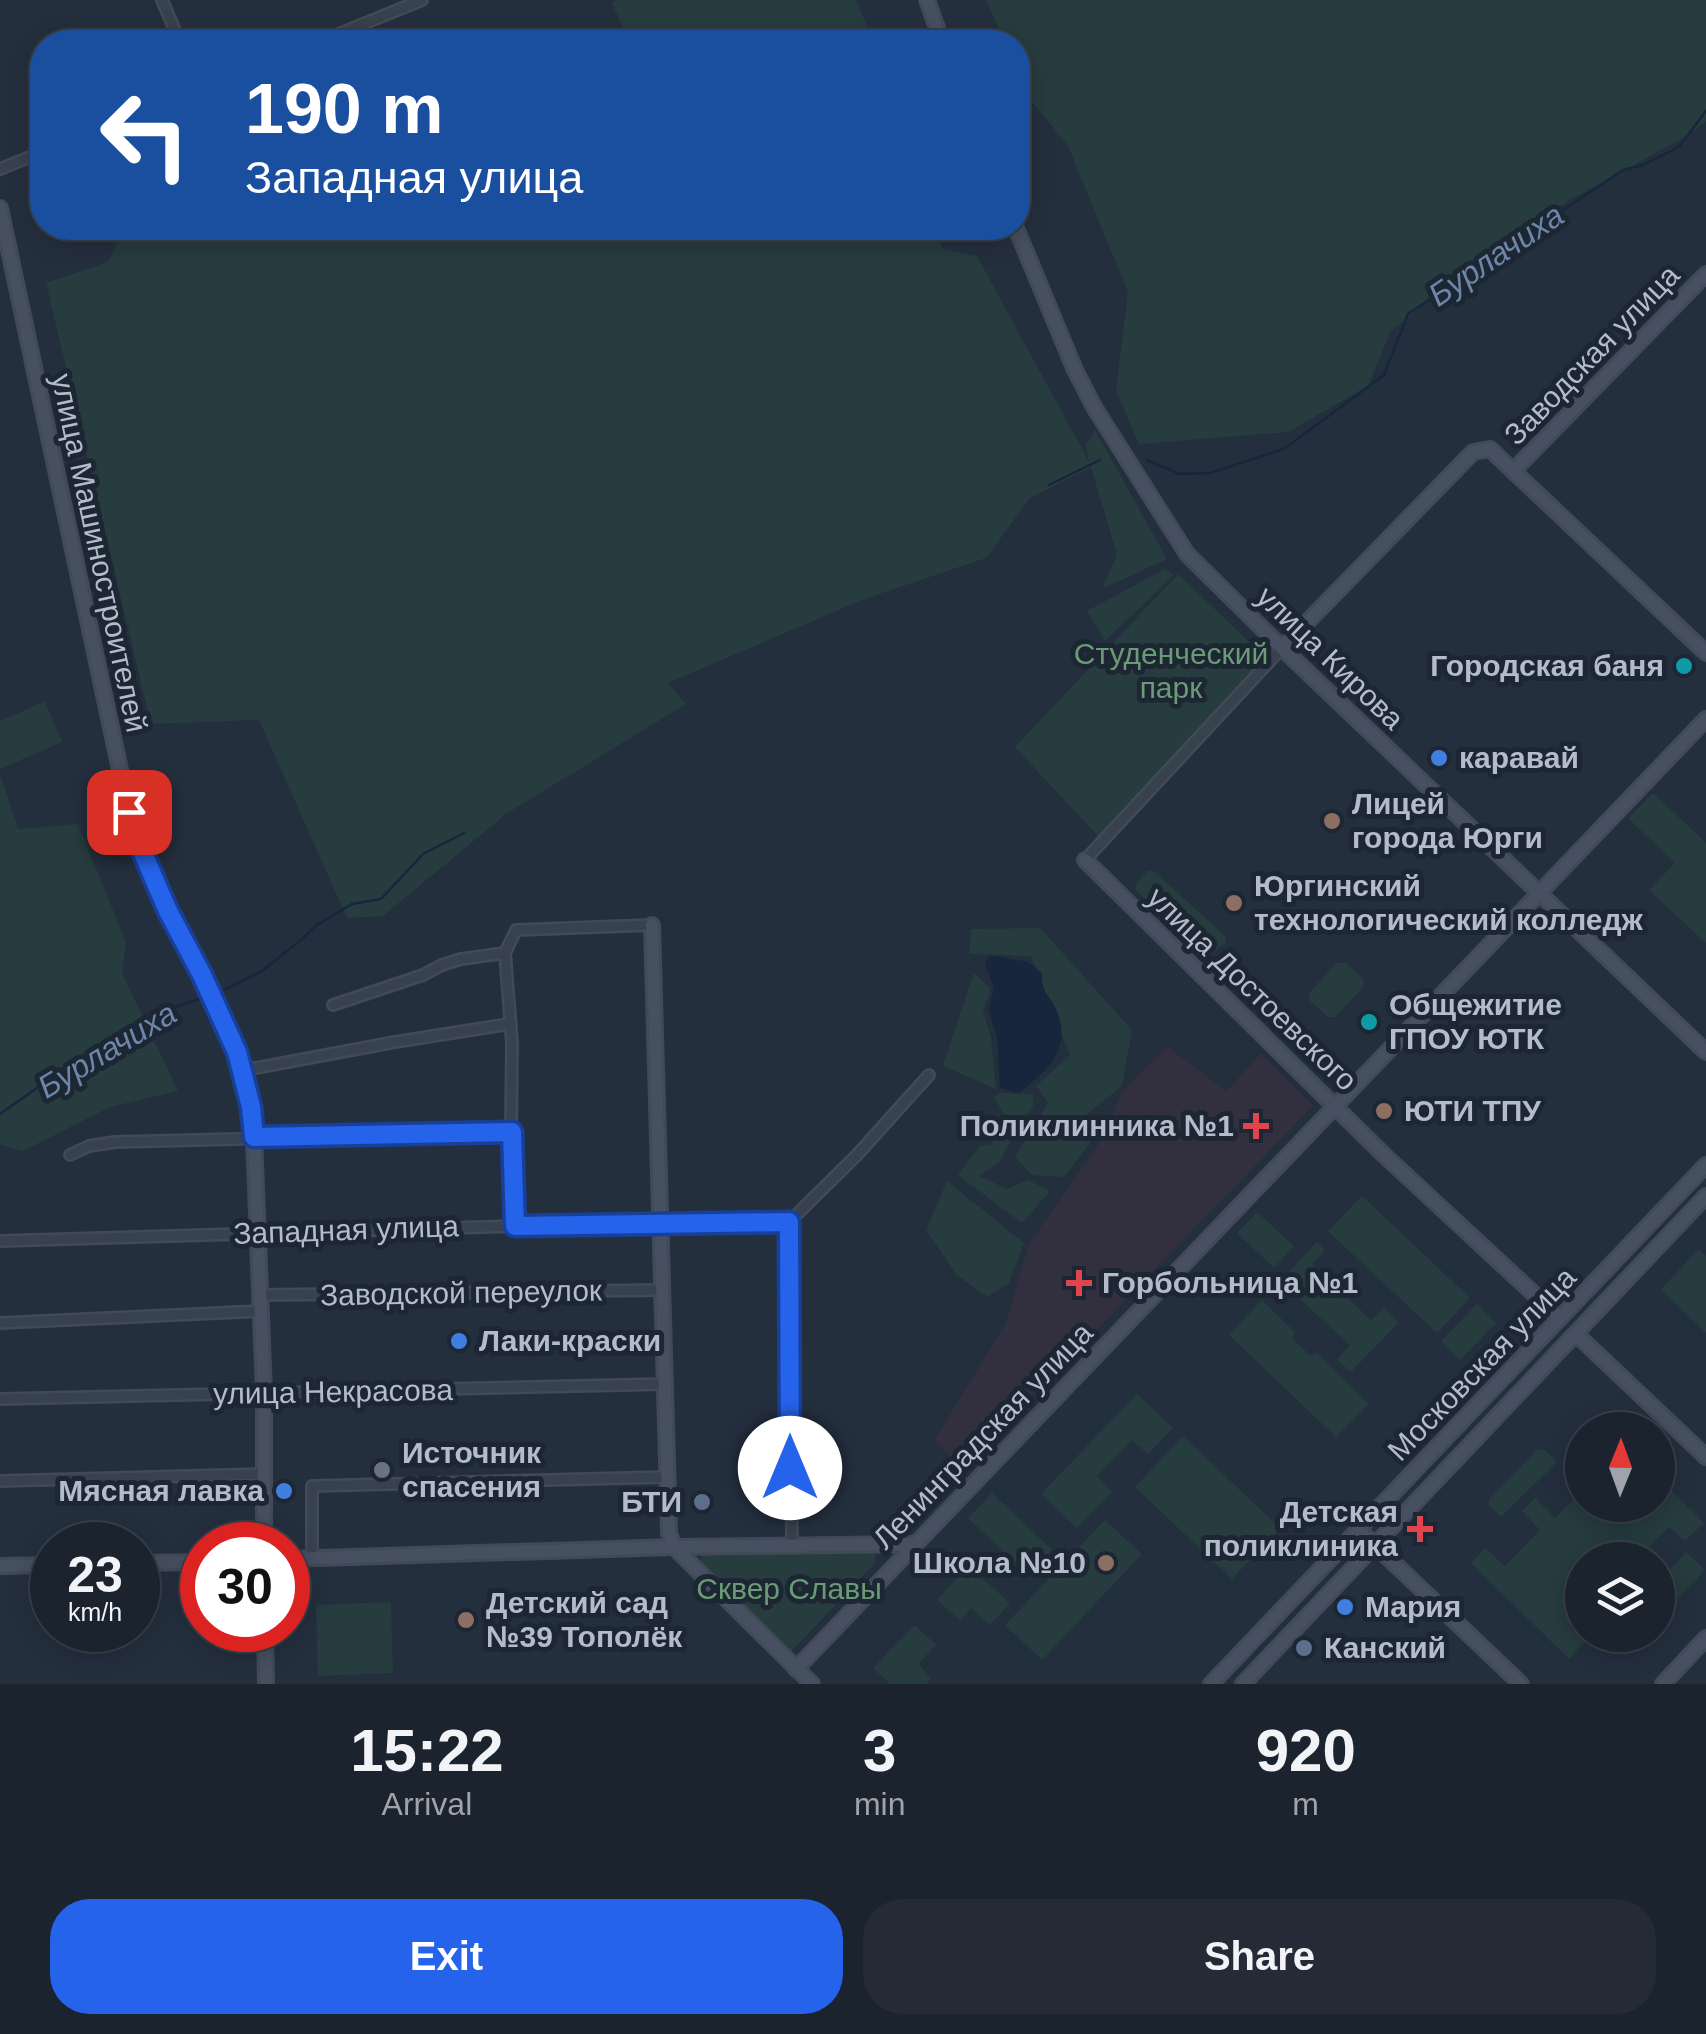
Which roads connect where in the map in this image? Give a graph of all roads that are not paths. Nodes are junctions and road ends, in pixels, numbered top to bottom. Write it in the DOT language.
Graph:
graph roads {
  1 [pos="162,0"];
  2 [pos="422,0"];
  3 [pos="927,0"];
  4 [pos="175,30"];
  5 [pos="348,30"];
  6 [pos="938,30"];
  7 [pos="30,157"];
  8 [pos="0,169"];
  9 [pos="0,208"];
  10 [pos="1021,240"];
  11 [pos="1706,274"];
  12 [pos="1513,471"];
  13 [pos="1282,648"];
  14 [pos="1706,653"];
  15 [pos="1706,719"];
  16 [pos="1085,860"];
  17 [pos="1540,892"];
  18 [pos="652,925"];
  19 [pos="505,953"];
  20 [pos="333,1005"];
  21 [pos="509,1024"];
  22 [pos="1706,1052"];
  23 [pos="244,1072"];
  24 [pos="930,1076"];
  25 [pos="1335,1106"];
  26 [pos="512,1132"];
  27 [pos="254,1137"];
  28 [pos="70,1154"];
  29 [pos="1706,1165"];
  30 [pos="1706,1196"];
  31 [pos="789,1222"];
  32 [pos="661,1224"];
  33 [pos="515,1226"];
  34 [pos="258,1232"];
  35 [pos="0,1241"];
  36 [pos="662,1290"];
  37 [pos="260,1295"];
  38 [pos="260,1311"];
  39 [pos="1560,1318"];
  40 [pos="0,1323"];
  41 [pos="1576,1334"];
  42 [pos="666,1384"];
  43 [pos="264,1393"];
  44 [pos="0,1400"];
  45 [pos="1706,1457"];
  46 [pos="263,1474"];
  47 [pos="668,1477"];
  48 [pos="0,1481"];
  49 [pos="264,1522"];
  50 [pos="1358,1529"];
  51 [pos="914,1544"];
  52 [pos="1375,1545"];
  53 [pos="792,1546"];
  54 [pos="674,1548"];
  55 [pos="312,1559"];
  56 [pos="30,1565"];
  57 [pos="0,1566"];
  58 [pos="1706,1638"];
  59 [pos="265,1652"];
  60 [pos="796,1669"];
  61 [pos="266,1684"];
  62 [pos="812,1684"];
  63 [pos="1211,1684"];
  64 [pos="1243,1684"];
  65 [pos="1521,1684"];
  66 [pos="1663,1684"];
  1 -- 4 [label="street"];
  2 -- 5 [label="street"];
  3 -- 6 [label="street"];
  7 -- 8 [label="street"];
  9 -- 23 [label="street, улица Машиностроителей"];
  10 -- 13 [label="street, улица Кирова"];
  11 -- 12 [label="street, Заводская улица"];
  12 -- 13 [label="street, Заводская улица"];
  12 -- 14 [label="street"];
  13 -- 16 [label="street, Заводская улица"];
  13 -- 17 [label="street, улица Кирова"];
  15 -- 17 [label="street, Ленинградская улица"];
  16 -- 25 [label="street, улица Достоевского"];
  17 -- 22 [label="street, улица Кирова"];
  17 -- 25 [label="street, Ленинградская улица"];
  18 -- 19 [label="street"];
  18 -- 32 [label="street"];
  19 -- 20 [label="street"];
  19 -- 21 [label="street"];
  21 -- 23 [label="street"];
  21 -- 26 [label="street"];
  23 -- 27 [label="street, улица Машиностроителей"];
  24 -- 31 [label="street"];
  25 -- 39 [label="street, улица Достоевского"];
  25 -- 51 [label="street, Ленинградская улица"];
  26 -- 27 [label="street"];
  26 -- 33 [label="street"];
  27 -- 28 [label="street"];
  27 -- 34 [label="street, улица Машиностроителей"];
  29 -- 39 [label="street, Московская улица"];
  30 -- 41 [label="street, Московская улица"];
  31 -- 32 [label="street, Западная улица"];
  31 -- 53 [label="street"];
  32 -- 33 [label="street, Западная улица"];
  32 -- 36 [label="street"];
  33 -- 34 [label="street, Западная улица"];
  34 -- 35 [label="street, Западная улица"];
  34 -- 37 [label="street, улица Машиностроителей"];
  36 -- 37 [label="street, Заводской переулок"];
  36 -- 42 [label="street"];
  37 -- 38 [label="street, улица Машиностроителей"];
  38 -- 40 [label="street"];
  38 -- 43 [label="street, улица Машиностроителей"];
  39 -- 50 [label="street, Московская улица"];
  41 -- 45 [label="street"];
  41 -- 52 [label="street, Московская улица"];
  42 -- 43 [label="street, улица Некрасова"];
  42 -- 47 [label="street"];
  43 -- 44 [label="street, улица Некрасова"];
  43 -- 46 [label="street, улица Машиностроителей"];
  46 -- 48 [label="street"];
  46 -- 49 [label="street, улица Машиностроителей"];
  47 -- 54 [label="street"];
  47 -- 55 [label="street"];
  50 -- 52 [label="street"];
  50 -- 63 [label="street, Московская улица"];
  51 -- 53 [label="street"];
  51 -- 60 [label="street, Ленинградская улица"];
  52 -- 64 [label="street, Московская улица"];
  52 -- 65 [label="street"];
  53 -- 54 [label="street"];
  54 -- 55 [label="street"];
  54 -- 60 [label="street"];
  56 -- 57 [label="street"];
  58 -- 66 [label="street"];
  59 -- 61 [label="street"];
  60 -- 62 [label="street"];
}
